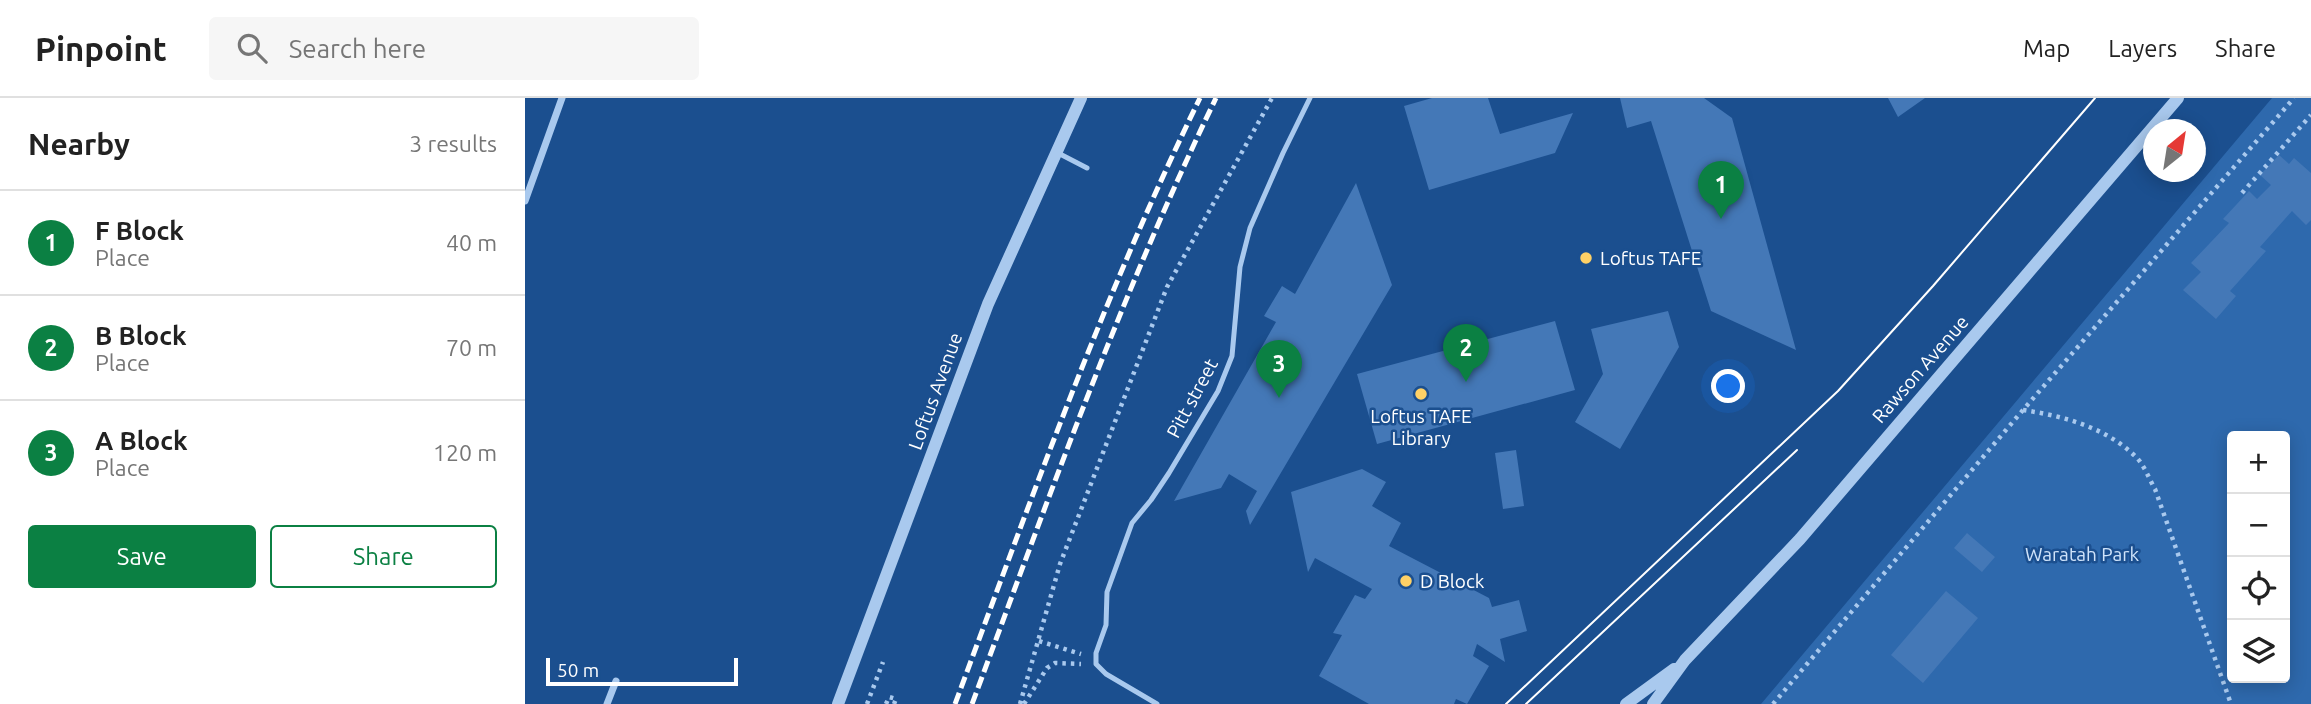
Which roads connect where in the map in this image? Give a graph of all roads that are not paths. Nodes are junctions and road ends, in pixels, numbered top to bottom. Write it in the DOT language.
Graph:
graph roads {
  1 [pos="562,98"];
  2 [pos="1081,98"];
  3 [pos="1310,98"];
  4 [pos="2178,98"];
  5 [pos="1055,152"];
  6 [pos="1087,168"];
  7 [pos="525,201"];
  8 [pos="1685,660"];
  9 [pos="617,681"];
  10 [pos="607,704"];
  11 [pos="838,704"];
  12 [pos="1157,704"];
  13 [pos="1626,704"];
  14 [pos="1653,704"];
  1 -- 7 [label="street"];
  2 -- 5 [label="street, Loftus Avenue"];
  3 -- 12 [label="lane, Pitt street"];
  4 -- 8 [label="street, Rawson Avenue"];
  5 -- 6 [label="lane"];
  5 -- 11 [label="street, Loftus Avenue"];
  8 -- 13 [label="street, Rawson Avenue"];
  8 -- 14 [label="street, Rawson Avenue"];
  9 -- 10 [label="street"];
}
